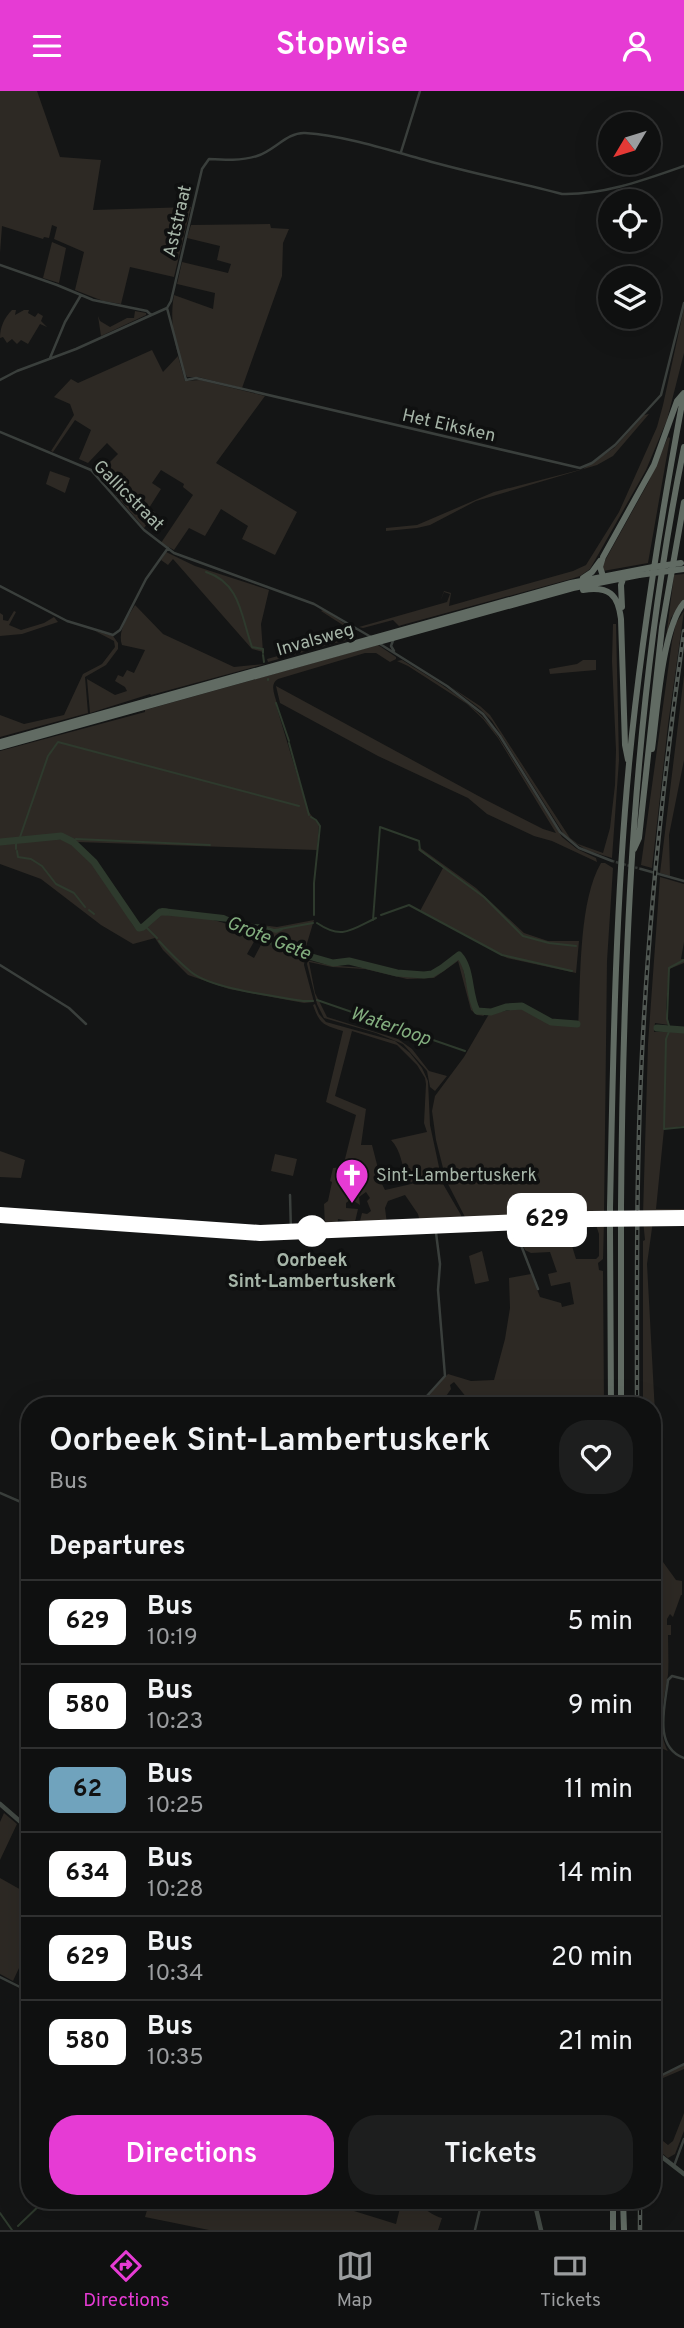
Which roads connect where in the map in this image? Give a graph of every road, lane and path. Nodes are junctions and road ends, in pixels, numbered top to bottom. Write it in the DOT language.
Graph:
graph roads {
  1 [pos="420,91"];
  2 [pos="401,152"];
  3 [pos="684,166"];
  4 [pos="0,265"];
  5 [pos="81,295"];
  6 [pos="684,303"];
  7 [pos="167,308"];
  8 [pos="151,315"];
  9 [pos="50,359"];
  10 [pos="0,380"];
  11 [pos="684,393"];
  12 [pos="0,432"];
  13 [pos="684,447"];
  14 [pos="684,502"];
  15 [pos="167,548"];
  16 [pos="604,557"];
  17 [pos="684,562"];
  18 [pos="684,569"];
  19 [pos="639,573"];
  20 [pos="625,575"];
  21 [pos="604,579"];
  22 [pos="571,583"];
  23 [pos="0,586"];
  24 [pos="567,591"];
  25 [pos="684,603"];
  26 [pos="621,619"];
  27 [pos="354,628"];
  28 [pos="394,637"];
  29 [pos="374,640"];
  30 [pos="352,643"];
  31 [pos="396,654"];
  32 [pos="0,744"];
  33 [pos="629,765"];
  34 [pos="646,779"];
  35 [pos="632,854"];
  36 [pos="612,861"];
  37 [pos="641,869"];
  38 [pos="684,881"];
  39 [pos="0,965"];
  40 [pos="86,1024"];
  41 [pos="290,1195"];
  42 [pos="0,1215"];
  43 [pos="684,1218"];
  44 [pos="512,1222"];
  45 [pos="435,1226"];
  46 [pos="290,1232"];
  47 [pos="538,1289"];
  48 [pos="426,1397"];
  49 [pos="611,1397"];
  50 [pos="621,1397"];
  51 [pos="0,1493"];
  52 [pos="21,1502"];
  53 [pos="684,1679"];
  54 [pos="684,1758"];
  55 [pos="0,1804"];
  56 [pos="21,1822"];
  57 [pos="0,1977"];
  58 [pos="21,1988"];
  59 [pos="684,2064"];
  60 [pos="661,2076"];
  61 [pos="684,2139"];
  62 [pos="661,2156"];
  63 [pos="674,2167"];
  64 [pos="684,2174"];
  65 [pos="480,2209"];
  66 [pos="536,2209"];
  67 [pos="613,2209"];
  68 [pos="624,2209"];
  69 [pos="475,2230"];
  70 [pos="541,2230"];
  71 [pos="613,2230"];
  72 [pos="624,2230"];
  1 -- 2 [label="street"];
  2 -- 3 [label="street, Aststraat"];
  2 -- 7 [label="street, Aststraat"];
  4 -- 5 [label="street"];
  5 -- 8 [label="street"];
  5 -- 9 [label="street"];
  6 -- 7 [label="street, Het Eiksken"];
  7 -- 8 [label="street"];
  8 -- 9 [label="street"];
  9 -- 10 [label="street"];
  11 -- 16 [label="highway"];
  11 -- 33 [label="highway"];
  12 -- 15 [label="street, Gallicstraat"];
  13 -- 35 [label="highway"];
  14 -- 34 [label="highway"];
  15 -- 23 [label="street"];
  15 -- 27 [label="street, Gallicstraat"];
  16 -- 21 [label="highway"];
  16 -- 22 [label="highway"];
  17 -- 19 [label="highway, bridge"];
  18 -- 19 [label="highway, bridge"];
  19 -- 20 [label="highway, Invalsweg"];
  20 -- 21 [label="highway, Invalsweg"];
  20 -- 26 [label="highway"];
  21 -- 22 [label="highway, Invalsweg"];
  21 -- 24 [label="highway, Invalsweg"];
  22 -- 29 [label="highway, Invalsweg"];
  24 -- 26 [label="highway"];
  24 -- 28 [label="highway, Invalsweg"];
  25 -- 34 [label="highway"];
  26 -- 33 [label="highway"];
  27 -- 29 [label="street, Gallicstraat"];
  27 -- 30 [label="street"];
  28 -- 29 [label="highway, Invalsweg"];
  28 -- 31 [label="street"];
  29 -- 30 [label="highway, Invalsweg"];
  29 -- 31 [label="street, Gallicstraat"];
  29 -- 32 [label="highway, Invalsweg"];
  30 -- 32 [label="highway, Invalsweg"];
  31 -- 36 [label="street, Gallicstraat"];
  33 -- 49 [label="highway, bridge"];
  34 -- 35 [label="highway"];
  35 -- 50 [label="highway, bridge"];
  37 -- 38 [label="street"];
  39 -- 40 [label="street"];
  41 -- 46 [label="street"];
  42 -- 46 [label="main road"];
  43 -- 44 [label="main road"];
  44 -- 45 [label="main road"];
  44 -- 47 [label="street"];
  45 -- 46 [label="main road"];
  45 -- 48 [label="street"];
  51 -- 52 [label="street"];
  53 -- 54 [label="street"];
  55 -- 56 [label="main road"];
  57 -- 58 [label="street"];
  59 -- 60 [label="street"];
  61 -- 63 [label="street"];
  62 -- 63 [label="main road"];
  63 -- 64 [label="main road"];
  65 -- 69 [label="street"];
  66 -- 70 [label="main road"];
  67 -- 71 [label="highway"];
  68 -- 72 [label="highway"];
}
